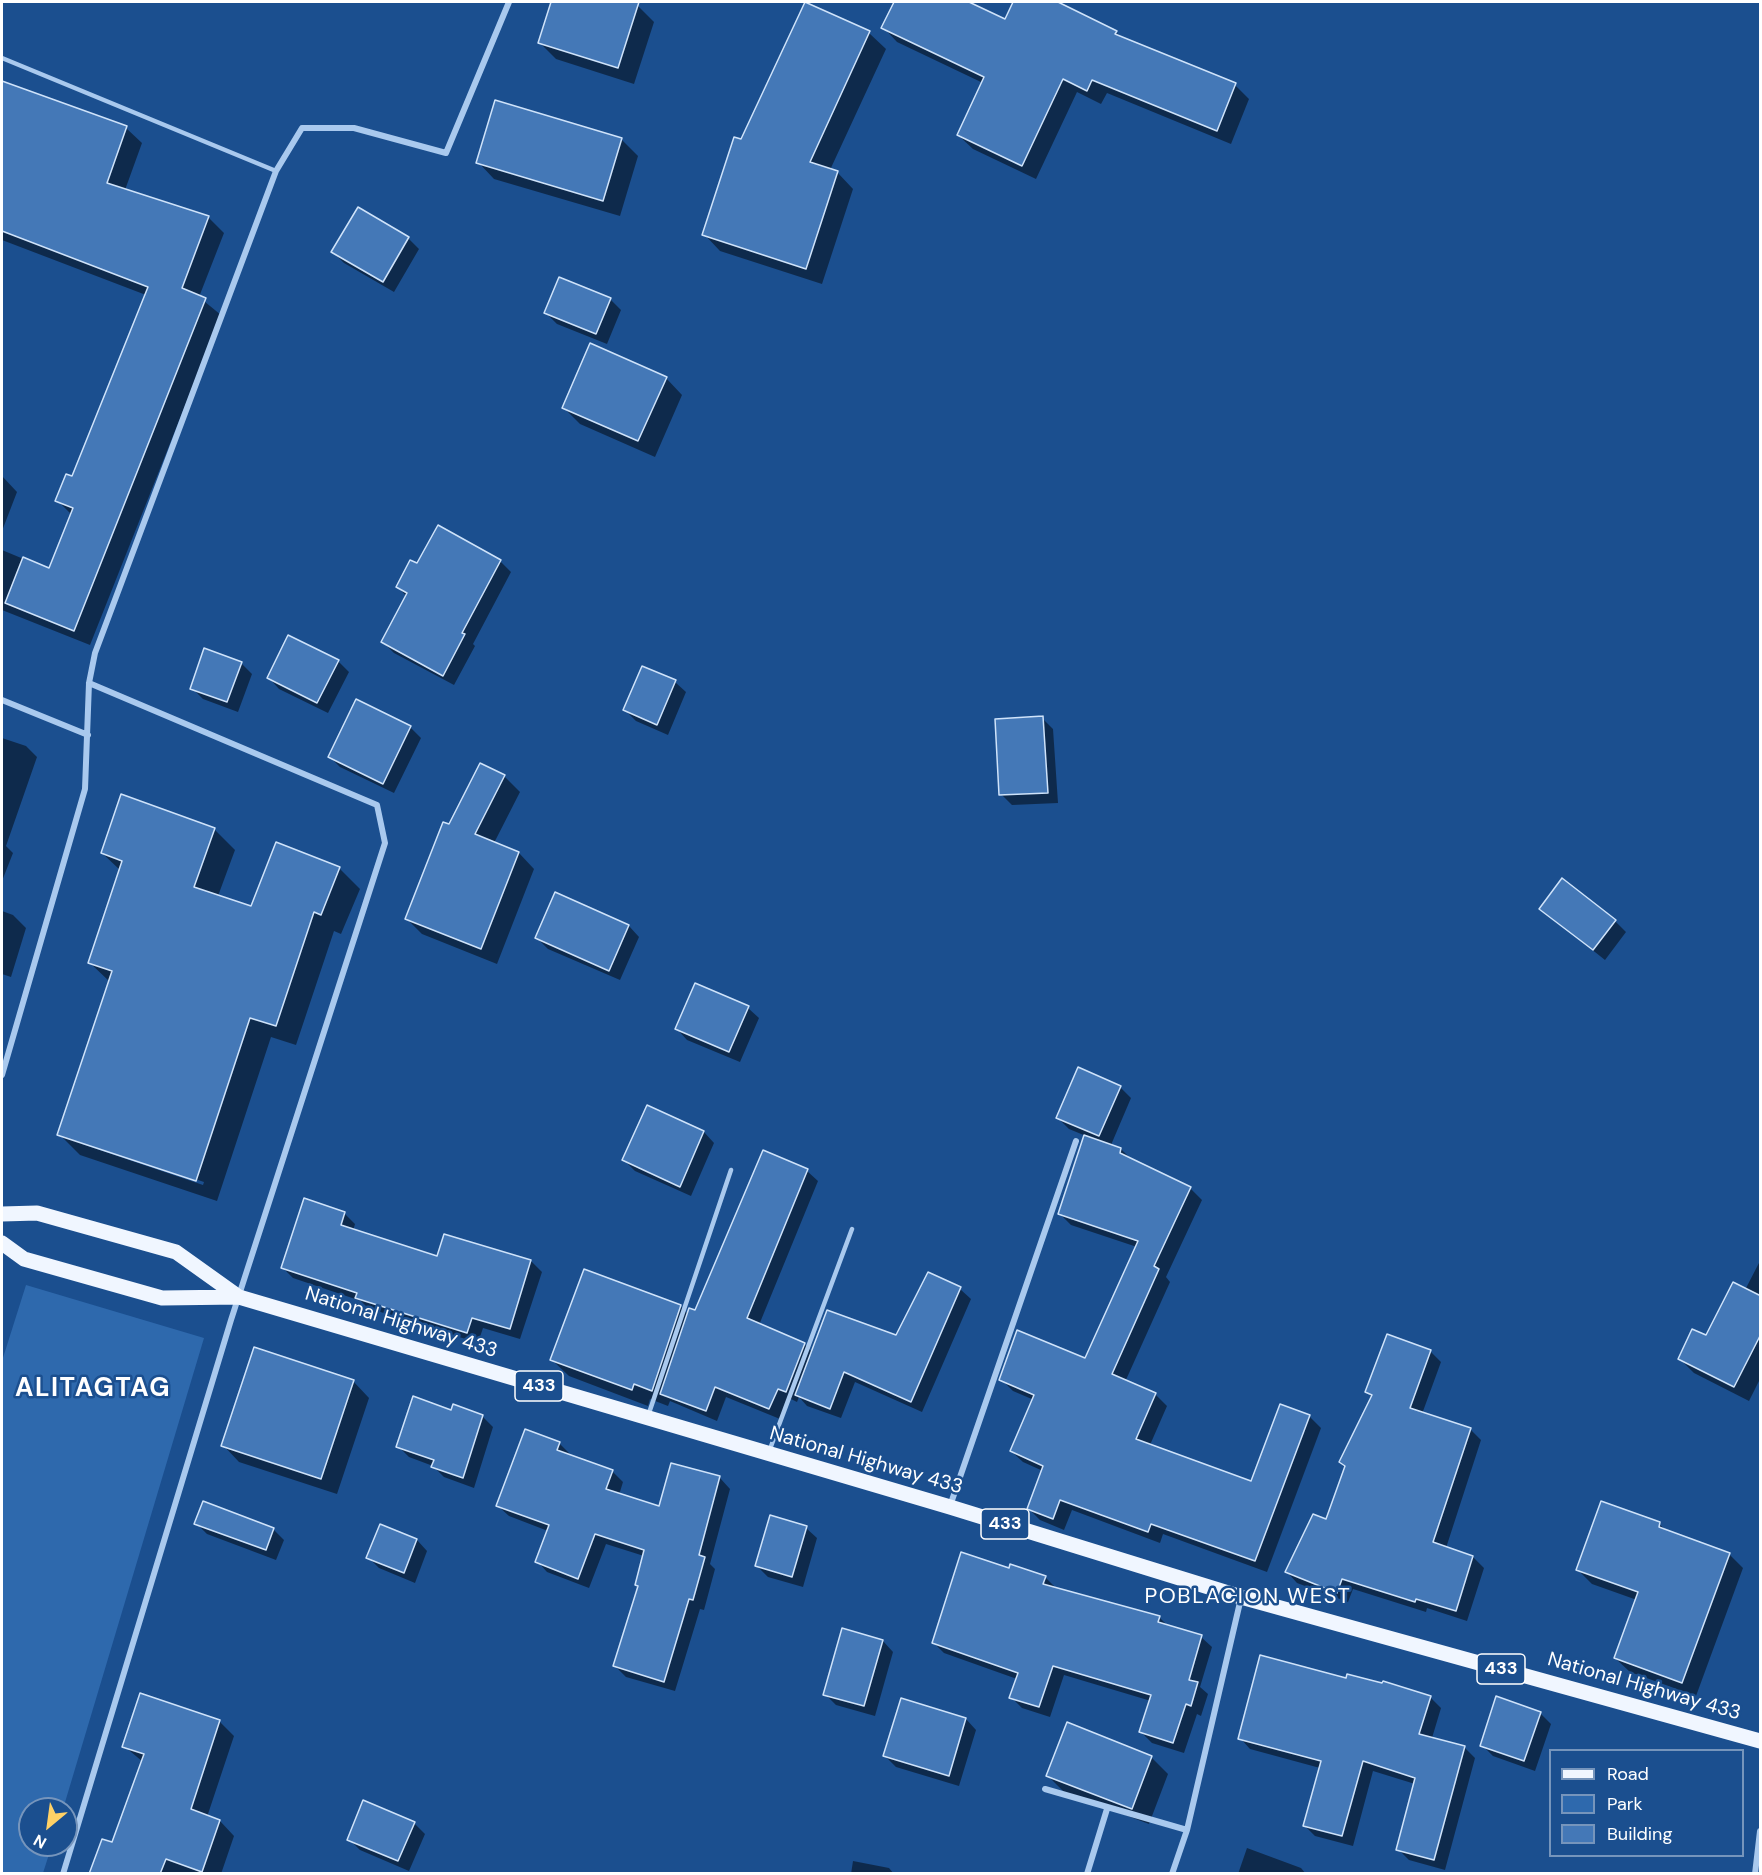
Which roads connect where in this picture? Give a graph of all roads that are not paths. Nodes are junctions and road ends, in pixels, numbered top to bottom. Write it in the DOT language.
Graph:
graph roads {
  1 [pos="509,2"];
  2 [pos="2,58"];
  3 [pos="276,171"];
  4 [pos="89,683"];
  5 [pos="2,700"];
  6 [pos="88,735"];
  7 [pos="2,1075"];
  8 [pos="1076,1141"];
  9 [pos="731,1170"];
  10 [pos="2,1214"];
  11 [pos="852,1229"];
  12 [pos="2,1243"];
  13 [pos="239,1297"];
  14 [pos="647,1418"];
  15 [pos="768,1455"];
  16 [pos="950,1507"];
  17 [pos="1242,1597"];
  18 [pos="1761,1741"];
  19 [pos="1045,1789"];
  20 [pos="1107,1809"];
  21 [pos="1187,1830"];
  22 [pos="1761,1831"];
  23 [pos="63,1874"];
  24 [pos="1087,1874"];
  25 [pos="1172,1874"];
  26 [pos="1755,1874"];
  1 -- 3 [label="street"];
  2 -- 3 [label="lane"];
  3 -- 4 [label="street"];
  4 -- 6 [label="street"];
  4 -- 13 [label="street"];
  5 -- 6 [label="street"];
  6 -- 7 [label="street"];
  8 -- 16 [label="street"];
  9 -- 14 [label="lane"];
  10 -- 13 [label="main road, National Highway 433 / 433"];
  11 -- 15 [label="lane"];
  12 -- 13 [label="main road, National Highway 433 / 433"];
  13 -- 14 [label="main road, National Highway 433 / 433"];
  13 -- 23 [label="street"];
  14 -- 15 [label="main road, National Highway 433 / 433"];
  15 -- 16 [label="main road, National Highway 433 / 433"];
  16 -- 17 [label="main road, National Highway 433 / 433"];
  17 -- 18 [label="main road, National Highway 433 / 433"];
  17 -- 21 [label="street"];
  19 -- 20 [label="street"];
  20 -- 21 [label="street"];
  20 -- 24 [label="street"];
  21 -- 25 [label="street"];
  22 -- 26 [label="street"];
}
